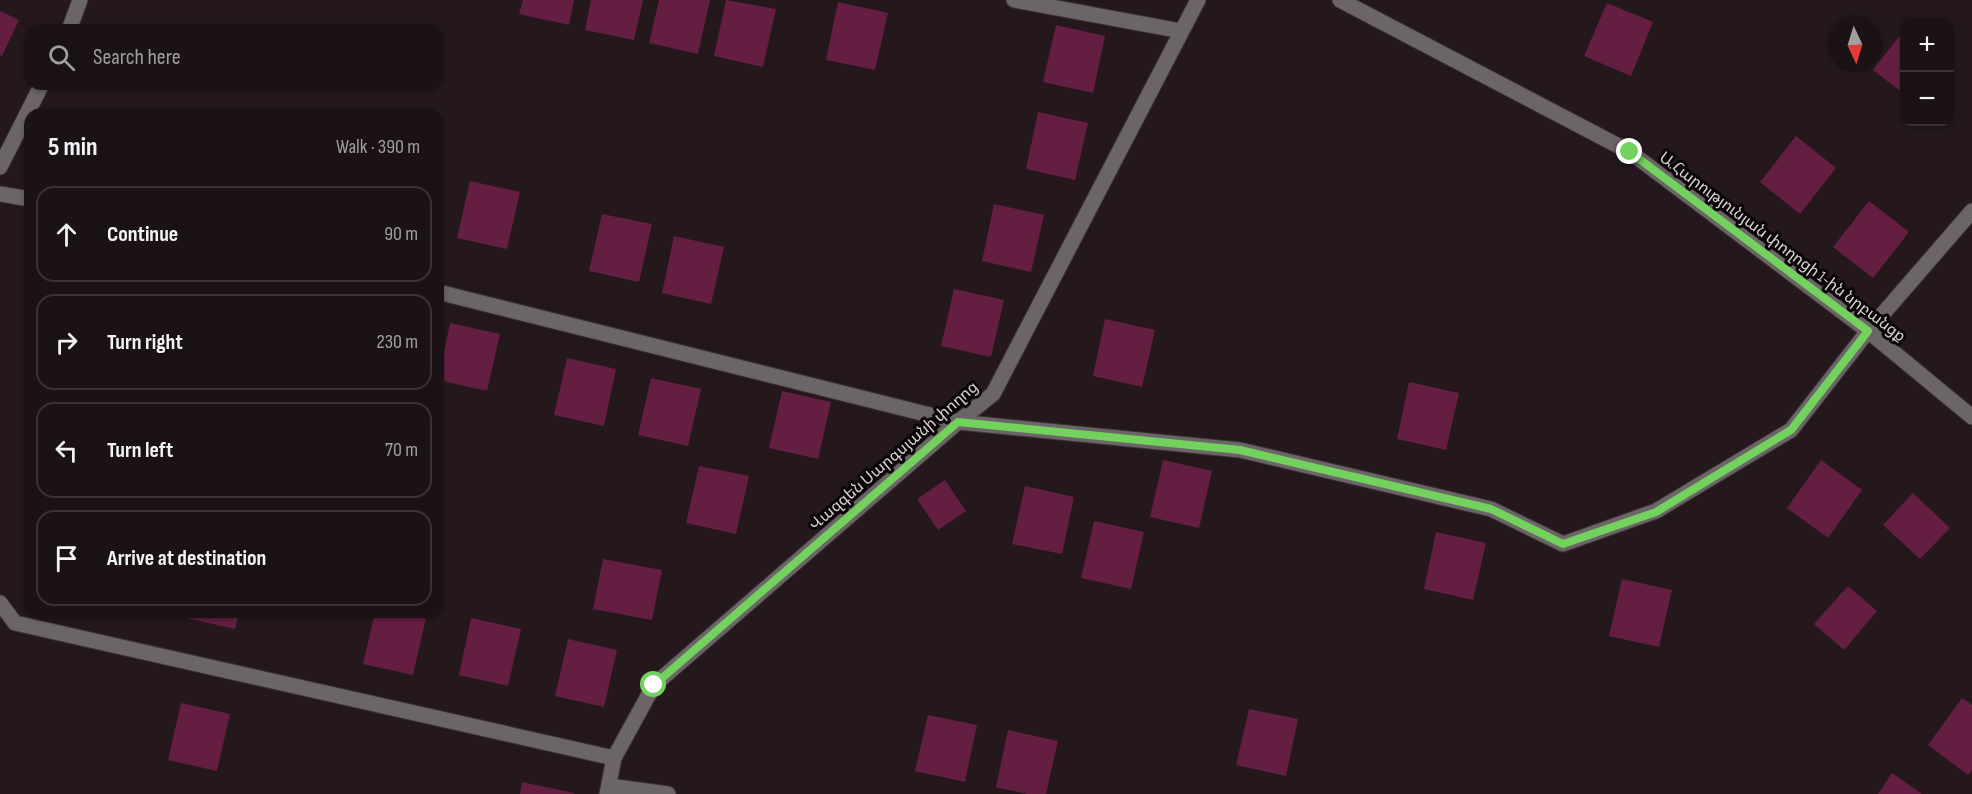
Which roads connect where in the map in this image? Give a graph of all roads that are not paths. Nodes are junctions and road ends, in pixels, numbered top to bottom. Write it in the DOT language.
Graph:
graph roads {
  1 [pos="80,0"];
  2 [pos="1014,0"];
  3 [pos="1198,0"];
  4 [pos="1340,0"];
  5 [pos="71,24"];
  6 [pos="1182,31"];
  7 [pos="39,90"];
  8 [pos="30,108"];
  9 [pos="24,120"];
  10 [pos="0,167"];
  11 [pos="0,194"];
  12 [pos="24,198"];
  13 [pos="1972,211"];
  14 [pos="444,294"];
  15 [pos="1868,331"];
  16 [pos="1972,417"];
  17 [pos="958,422"];
  18 [pos="0,603"];
  19 [pos="614,758"];
  20 [pos="608,790"];
  21 [pos="668,794"];
  1 -- 5 [label="street"];
  2 -- 6 [label="street"];
  3 -- 6 [label="street, Վազգեն Սարգսյանի փողոց"];
  4 -- 15 [label="street, Ա.Հարությունյան փողոցի 1-ին նրբանցք"];
  6 -- 17 [label="street, Վազգեն Սարգսյանի փողոց"];
  7 -- 8 [label="street"];
  9 -- 10 [label="street"];
  11 -- 12 [label="street"];
  13 -- 15 [label="street"];
  14 -- 17 [label="street"];
  15 -- 16 [label="street, Ա.Հարությունյան փողոցի 1-ին նրբանցք"];
  15 -- 17 [label="street"];
  17 -- 19 [label="street, Վազգեն Սարգսյանի փողոց"];
  18 -- 19 [label="street"];
  19 -- 20 [label="street, Վազգեն Սարգսյանի փողոց"];
  20 -- 21 [label="street"];
}
